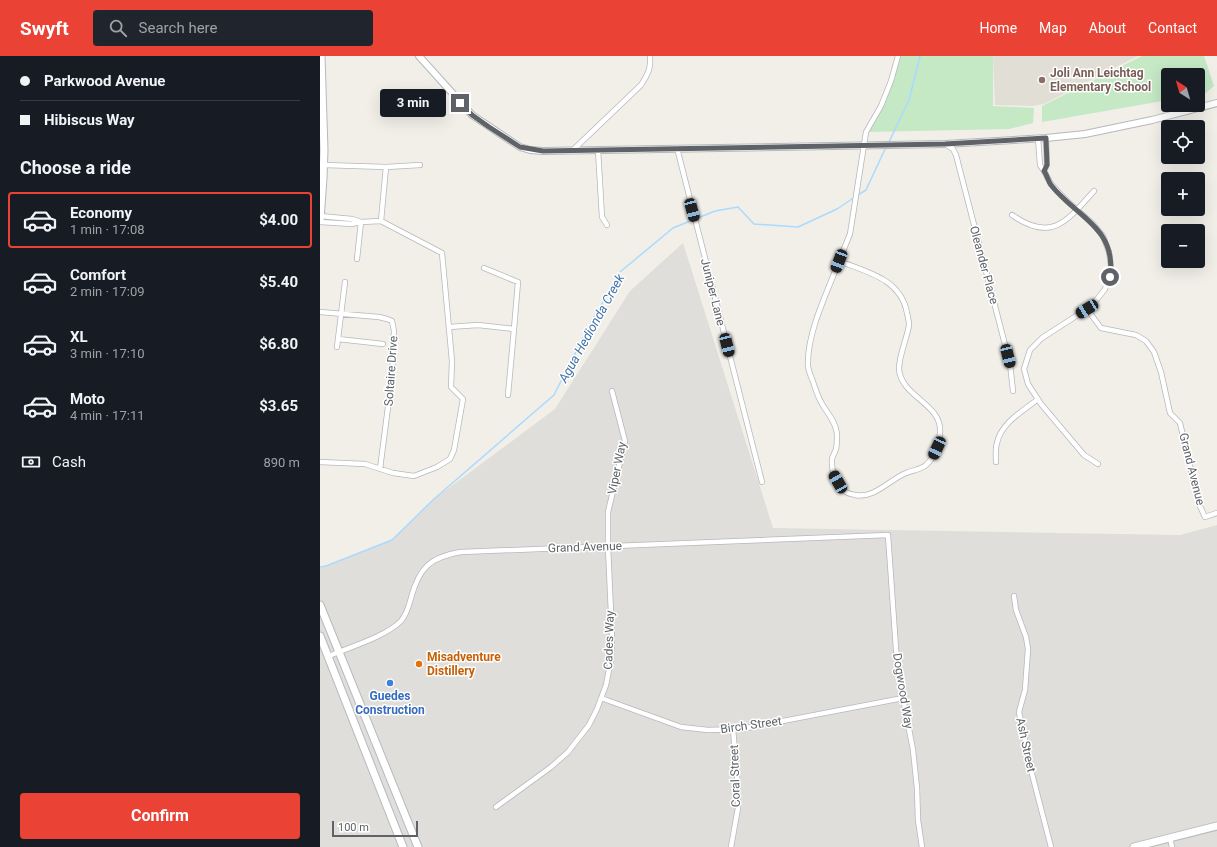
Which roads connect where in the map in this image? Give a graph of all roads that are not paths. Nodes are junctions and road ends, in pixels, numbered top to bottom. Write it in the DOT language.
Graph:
graph roads {
  1 [pos="321,56"];
  2 [pos="419,56"];
  3 [pos="650,56"];
  4 [pos="898,56"];
  5 [pos="1217,103"];
  6 [pos="1038,138"];
  7 [pos="1046,138"];
  8 [pos="945,144"];
  9 [pos="863,145"];
  10 [pos="677,148"];
  11 [pos="573,150"];
  12 [pos="598,150"];
  13 [pos="420,165"];
  14 [pos="324,166"];
  15 [pos="386,167"];
  16 [pos="1044,171"];
  17 [pos="1094,191"];
  18 [pos="1077,210"];
  19 [pos="1012,215"];
  20 [pos="320,216"];
  21 [pos="320,221"];
  22 [pos="381,221"];
  23 [pos="361,222"];
  24 [pos="608,225"];
  25 [pos="357,259"];
  26 [pos="839,261"];
  27 [pos="484,268"];
  28 [pos="345,282"];
  29 [pos="1087,309"];
  30 [pos="320,312"];
  31 [pos="341,314"];
  32 [pos="449,327"];
  33 [pos="514,329"];
  34 [pos="338,339"];
  35 [pos="384,344"];
  36 [pos="337,347"];
  37 [pos="612,391"];
  38 [pos="1013,391"];
  39 [pos="508,395"];
  40 [pos="1038,399"];
  41 [pos="320,462"];
  42 [pos="996,462"];
  43 [pos="1098,464"];
  44 [pos="380,469"];
  45 [pos="762,482"];
  46 [pos="1217,514"];
  47 [pos="888,535"];
  48 [pos="608,546"];
  49 [pos="1014,596"];
  50 [pos="320,605"];
  51 [pos="320,636"];
  52 [pos="339,651"];
  53 [pos="329,656"];
  54 [pos="602,698"];
  55 [pos="903,698"];
  56 [pos="733,729"];
  57 [pos="496,808"];
  58 [pos="1217,826"];
  59 [pos="1170,838"];
  60 [pos="403,847"];
  61 [pos="418,847"];
  62 [pos="731,847"];
  63 [pos="922,847"];
  64 [pos="1051,847"];
  65 [pos="1134,847"];
  66 [pos="1172,847"];
  1 -- 14 [label="main road"];
  2 -- 11 [label="street"];
  3 -- 11 [label="street"];
  4 -- 9 [label="street"];
  5 -- 7 [label="street"];
  6 -- 7 [label="street"];
  6 -- 8 [label="street"];
  6 -- 16 [label="street"];
  7 -- 16 [label="street"];
  8 -- 9 [label="street"];
  8 -- 38 [label="street, Oleander Place"];
  9 -- 10 [label="street"];
  9 -- 26 [label="street"];
  10 -- 12 [label="street"];
  10 -- 45 [label="street, Juniper Lane"];
  11 -- 12 [label="street"];
  12 -- 24 [label="street"];
  13 -- 15 [label="street"];
  14 -- 15 [label="street"];
  14 -- 20 [label="main road"];
  15 -- 22 [label="street"];
  16 -- 18 [label="street"];
  17 -- 18 [label="street"];
  18 -- 19 [label="street"];
  18 -- 29 [label="street"];
  20 -- 21 [label="main road"];
  20 -- 23 [label="street"];
  21 -- 23 [label="street"];
  22 -- 23 [label="street"];
  22 -- 32 [label="street"];
  23 -- 25 [label="street"];
  26 -- 26 [label="street"];
  27 -- 33 [label="street"];
  28 -- 31 [label="street"];
  29 -- 40 [label="street"];
  29 -- 46 [label="street, Grand Avenue"];
  30 -- 31 [label="street, Soltaire Drive"];
  31 -- 34 [label="street"];
  31 -- 44 [label="street, Soltaire Drive"];
  32 -- 33 [label="street"];
  32 -- 44 [label="street"];
  33 -- 39 [label="street"];
  34 -- 35 [label="street"];
  34 -- 36 [label="street"];
  37 -- 48 [label="street, Viper Way"];
  40 -- 42 [label="street"];
  40 -- 43 [label="street"];
  41 -- 44 [label="street"];
  47 -- 48 [label="street, Grand Avenue"];
  47 -- 55 [label="street, Dogwood Way"];
  48 -- 52 [label="street, Grand Avenue"];
  48 -- 54 [label="street, Cades Way"];
  49 -- 64 [label="street, Ash Street"];
  50 -- 52 [label="main road"];
  51 -- 53 [label="main road"];
  52 -- 53 [label="street, Grand Avenue"];
  52 -- 61 [label="main road"];
  53 -- 60 [label="main road"];
  54 -- 56 [label="street, Birch Street"];
  54 -- 57 [label="street, Cades Way"];
  55 -- 56 [label="street, Birch Street"];
  55 -- 63 [label="street, Dogwood Way"];
  56 -- 62 [label="street, Coral Street"];
  58 -- 59 [label="main road"];
  59 -- 65 [label="main road"];
  59 -- 66 [label="street"];
}
